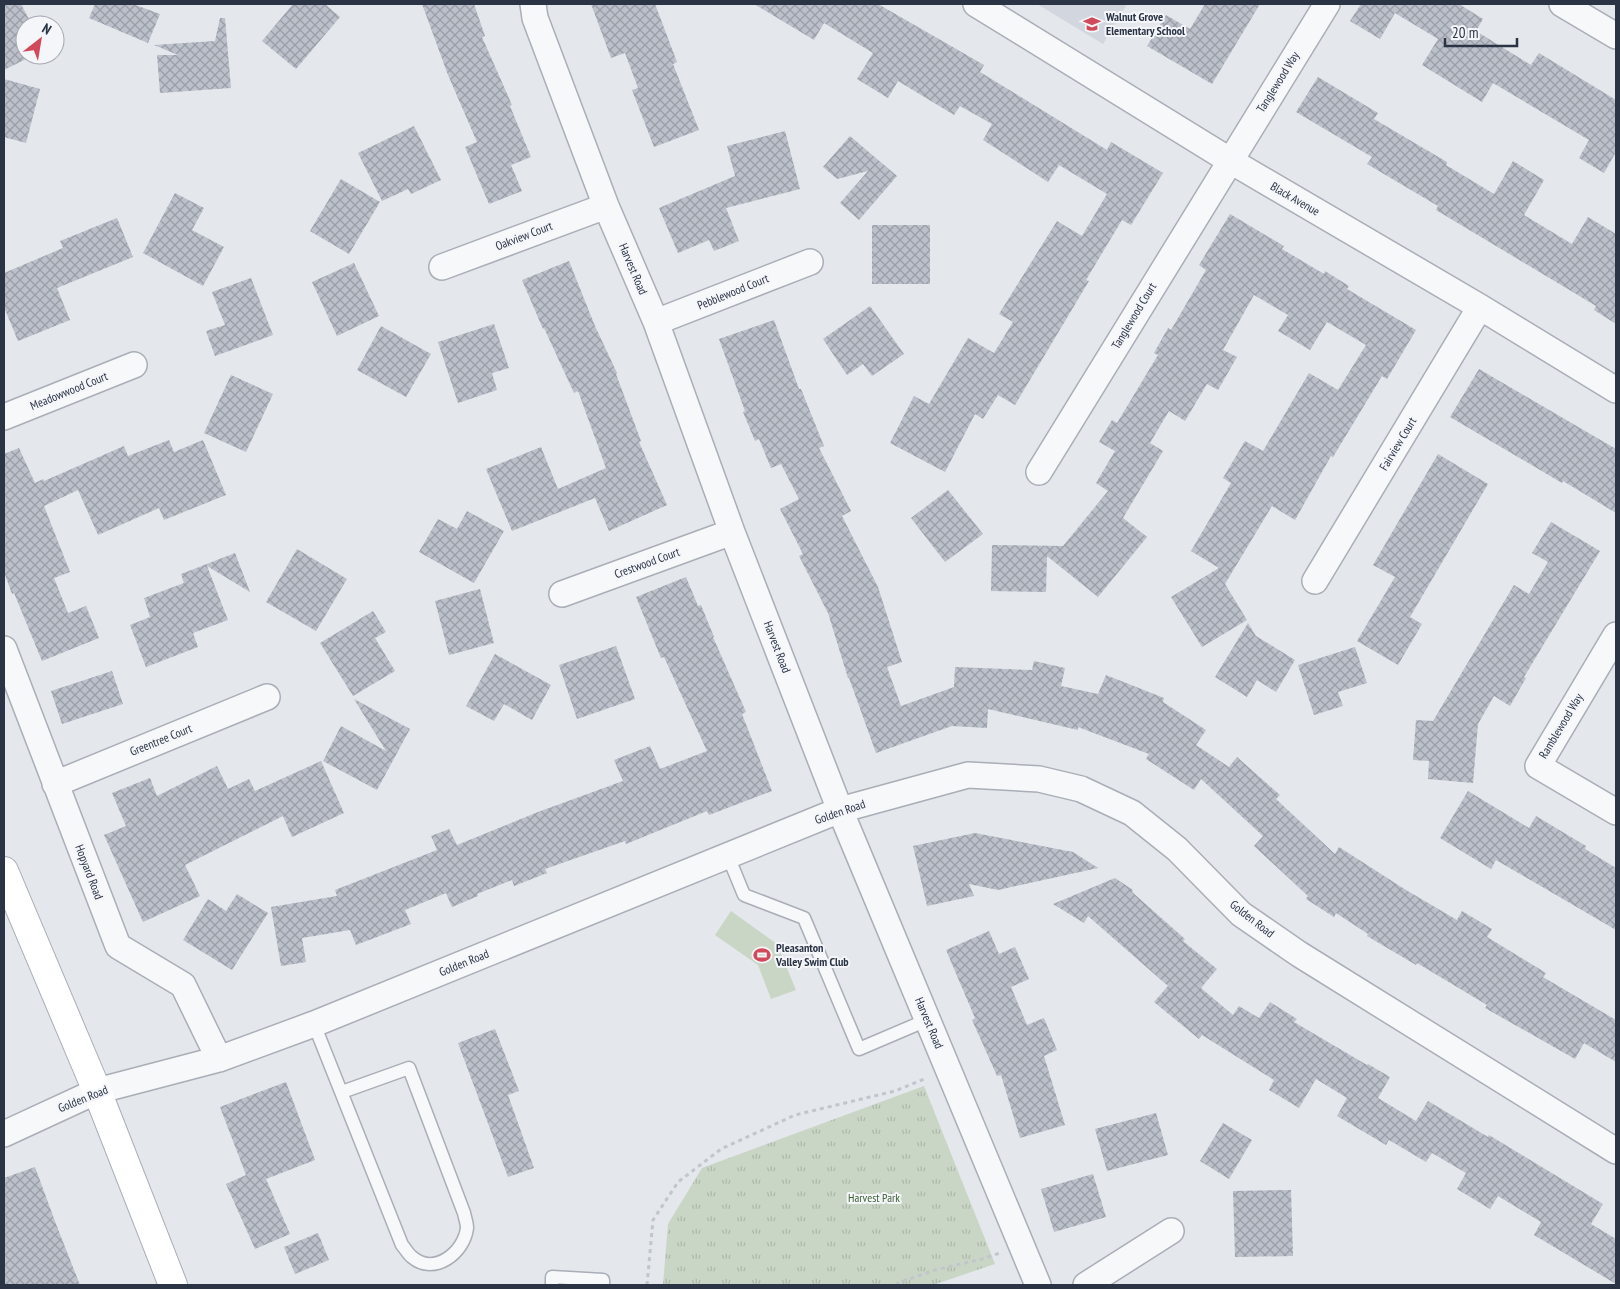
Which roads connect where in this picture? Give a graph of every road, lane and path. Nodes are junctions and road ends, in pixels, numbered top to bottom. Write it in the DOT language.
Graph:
graph roads {
  1 [pos="533,4"];
  2 [pos="976,4"];
  3 [pos="1327,4"];
  4 [pos="1562,4"];
  5 [pos="1616,36"];
  6 [pos="1230,160"];
  7 [pos="606,206"];
  8 [pos="810,262"];
  9 [pos="442,267"];
  10 [pos="1480,307"];
  11 [pos="656,322"];
  12 [pos="134,365"];
  13 [pos="1616,390"];
  14 [pos="4,416"];
  15 [pos="1039,472"];
  16 [pos="732,532"];
  17 [pos="1315,581"];
  18 [pos="562,594"];
  19 [pos="1616,635"];
  20 [pos="4,649"];
  21 [pos="267,697"];
  22 [pos="55,784"];
  23 [pos="840,810"];
  24 [pos="1616,812"];
  25 [pos="728,856"];
  26 [pos="4,871"];
  27 [pos="927,1020"];
  28 [pos="314,1024"];
  29 [pos="219,1060"];
  30 [pos="948,1069"];
  31 [pos="97,1090"];
  32 [pos="342,1092"];
  33 [pos="4,1134"];
  34 [pos="1616,1151"];
  35 [pos="1172,1230"];
  36 [pos="1021,1245"];
  37 [pos="172,1285"];
  38 [pos="552,1285"];
  39 [pos="603,1285"];
  40 [pos="647,1285"];
  41 [pos="896,1285"];
  42 [pos="1038,1285"];
  43 [pos="1086,1285"];
  1 -- 7 [label="street, Harvest Road"];
  2 -- 6 [label="street, Black Avenue"];
  3 -- 6 [label="street, Tanglewood Way"];
  4 -- 5 [label="street"];
  6 -- 10 [label="street, Black Avenue"];
  6 -- 15 [label="street, Tanglewood Court"];
  7 -- 9 [label="street, Oakview Court"];
  7 -- 11 [label="street, Harvest Road"];
  8 -- 11 [label="street, Pebblewood Court"];
  10 -- 13 [label="street, Black Avenue"];
  10 -- 17 [label="street, Fairview Court"];
  11 -- 16 [label="street, Harvest Road"];
  12 -- 14 [label="street, Meadowwood Court"];
  16 -- 18 [label="street, Crestwood Court"];
  16 -- 23 [label="street, Harvest Road"];
  19 -- 24 [label="street, Ramblewood Way"];
  20 -- 22 [label="street, Hopyard Road"];
  21 -- 22 [label="street, Greentree Court"];
  22 -- 29 [label="street, Hopyard Road"];
  23 -- 25 [label="street, Golden Road"];
  23 -- 27 [label="street, Harvest Road"];
  23 -- 34 [label="street, Golden Road"];
  25 -- 27 [label="lane"];
  25 -- 28 [label="street, Golden Road"];
  26 -- 31 [label="main road"];
  27 -- 30 [label="street, Harvest Road"];
  28 -- 29 [label="street, Golden Road"];
  28 -- 32 [label="lane"];
  29 -- 31 [label="street, Golden Road"];
  30 -- 36 [label="street, Harvest Road"];
  30 -- 40 [label="path"];
  31 -- 33 [label="street, Golden Road"];
  31 -- 37 [label="main road"];
  32 -- 32 [label="lane"];
  35 -- 43 [label="street"];
  36 -- 41 [label="path"];
  36 -- 42 [label="street, Harvest Road"];
  38 -- 39 [label="lane"];
}
